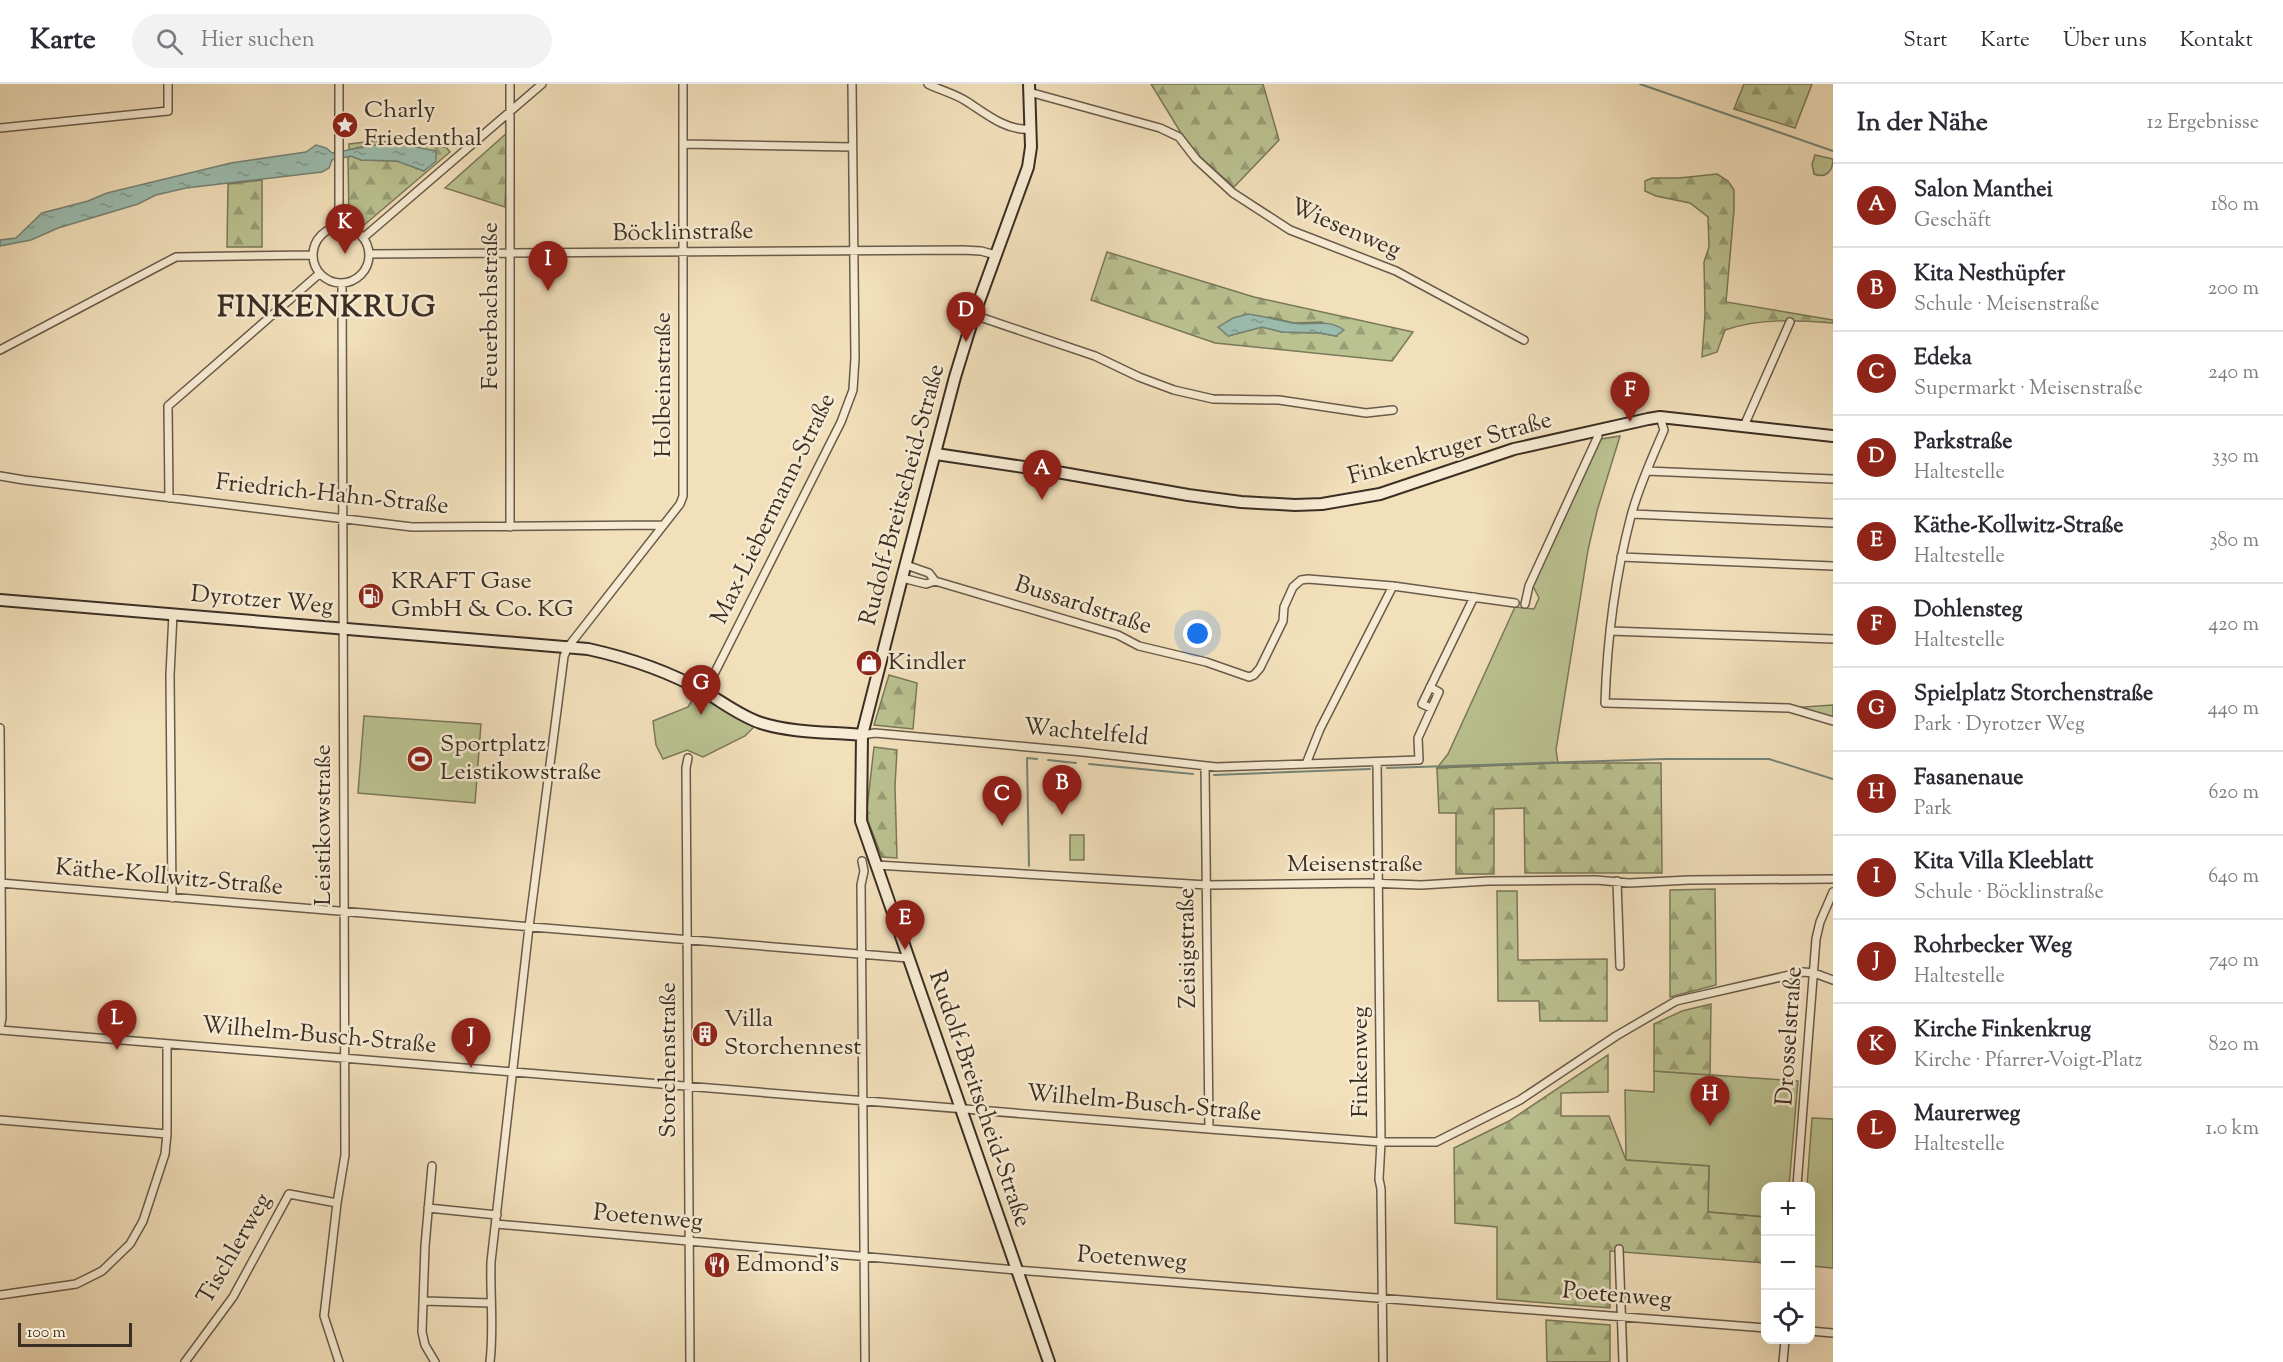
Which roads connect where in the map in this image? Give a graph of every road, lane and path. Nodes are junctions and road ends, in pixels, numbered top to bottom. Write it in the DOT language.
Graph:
graph roads {
  1 [pos="168,84"];
  2 [pos="339,84"];
  3 [pos="510,84"];
  4 [pos="542,84"];
  5 [pos="683,84"];
  6 [pos="852,84"];
  7 [pos="928,84"];
  8 [pos="1029,88"];
  9 [pos="510,110"];
  10 [pos="0,128"];
  11 [pos="1029,129"];
  12 [pos="684,144"];
  13 [pos="852,147"];
  14 [pos="339,227"];
  15 [pos="363,238"];
  16 [pos="684,251"];
  17 [pos="854,252"];
  18 [pos="369,254"];
  19 [pos="312,255"];
  20 [pos="511,255"];
  21 [pos="996,255"];
  22 [pos="319,274"];
  23 [pos="342,284"];
  24 [pos="974,315"];
  25 [pos="1790,322"];
  26 [pos="1524,340"];
  27 [pos="0,350"];
  28 [pos="1393,410"];
  29 [pos="1660,417"];
  30 [pos="1744,426"];
  31 [pos="1596,430"];
  32 [pos="1833,436"];
  33 [pos="936,454"];
  34 [pos="1647,471"];
  35 [pos="0,476"];
  36 [pos="1833,479"];
  37 [pos="169,498"];
  38 [pos="1632,514"];
  39 [pos="342,519"];
  40 [pos="1833,523"];
  41 [pos="662,525"];
  42 [pos="510,527"];
  43 [pos="1621,557"];
  44 [pos="906,565"];
  45 [pos="1833,566"];
  46 [pos="902,578"];
  47 [pos="935,581"];
  48 [pos="1394,586"];
  49 [pos="1474,597"];
  50 [pos="0,600"];
  51 [pos="1515,603"];
  52 [pos="1525,604"];
  53 [pos="173,614"];
  54 [pos="343,629"];
  55 [pos="1610,631"];
  56 [pos="1833,639"];
  57 [pos="568,647"];
  58 [pos="705,692"];
  59 [pos="1833,722"];
  60 [pos="0,728"];
  61 [pos="862,735"];
  62 [pos="688,758"];
  63 [pos="1377,762"];
  64 [pos="1306,764"];
  65 [pos="1205,766"];
  66 [pos="862,861"];
  67 [pos="876,865"];
  68 [pos="1833,879"];
  69 [pos="1617,881"];
  70 [pos="1,883"];
  71 [pos="1379,884"];
  72 [pos="1207,885"];
  73 [pos="1833,892"];
  74 [pos="172,898"];
  75 [pos="344,912"];
  76 [pos="529,927"];
  77 [pos="687,940"];
  78 [pos="862,954"];
  79 [pos="908,958"];
  80 [pos="1620,966"];
  81 [pos="1815,972"];
  82 [pos="1833,981"];
  83 [pos="0,1029"];
  84 [pos="167,1044"];
  85 [pos="345,1058"];
  86 [pos="512,1071"];
  87 [pos="688,1087"];
  88 [pos="861,1101"];
  89 [pos="962,1109"];
  90 [pos="0,1120"];
  91 [pos="1209,1129"];
  92 [pos="167,1134"];
  93 [pos="1381,1142"];
  94 [pos="432,1166"];
  95 [pos="1797,1182"];
  96 [pos="337,1203"];
  97 [pos="428,1208"];
  98 [pos="497,1215"];
  99 [pos="496,1224"];
  100 [pos="690,1241"];
  101 [pos="1619,1249"];
  102 [pos="864,1256"];
  103 [pos="1016,1270"];
  104 [pos="0,1295"];
  105 [pos="1382,1297"];
  106 [pos="424,1301"];
  107 [pos="490,1303"];
  108 [pos="1621,1316"];
  109 [pos="1761,1328"];
  110 [pos="1815,1331"];
  111 [pos="1833,1333"];
  112 [pos="1785,1344"];
  113 [pos="185,1362"];
  114 [pos="339,1362"];
  115 [pos="435,1362"];
  116 [pos="490,1362"];
  117 [pos="690,1362"];
  118 [pos="865,1362"];
  119 [pos="1049,1362"];
  120 [pos="1383,1362"];
  121 [pos="1623,1362"];
  122 [pos="1783,1362"];
  1 -- 10 [label="street"];
  2 -- 14 [label="street"];
  3 -- 9 [label="street, Feuerbachstraße"];
  4 -- 9 [label="street"];
  5 -- 12 [label="street, Holbeinstraße"];
  6 -- 13 [label="street, Max-Liebermann-Straße"];
  7 -- 11 [label="street"];
  8 -- 11 [label="street, Rudolf-Breitscheid-Straße"];
  8 -- 26 [label="street, Wiesenweg"];
  9 -- 15 [label="street"];
  9 -- 20 [label="street, Feuerbachstraße"];
  11 -- 21 [label="street, Rudolf-Breitscheid-Straße"];
  12 -- 13 [label="street"];
  12 -- 16 [label="street, Holbeinstraße"];
  13 -- 17 [label="street, Max-Liebermann-Straße"];
  14 -- 15 [label="street"];
  14 -- 19 [label="street"];
  15 -- 18 [label="street"];
  16 -- 17 [label="street, Böcklinstraße"];
  16 -- 20 [label="street, Böcklinstraße"];
  16 -- 41 [label="street, Holbeinstraße"];
  17 -- 21 [label="street, Böcklinstraße"];
  17 -- 58 [label="street, Max-Liebermann-Straße"];
  18 -- 20 [label="street, Böcklinstraße"];
  18 -- 23 [label="street"];
  19 -- 22 [label="street"];
  19 -- 27 [label="street"];
  20 -- 42 [label="street, Feuerbachstraße"];
  21 -- 24 [label="street, Rudolf-Breitscheid-Straße"];
  22 -- 23 [label="street"];
  22 -- 37 [label="street"];
  23 -- 39 [label="street, Leistikowstraße"];
  24 -- 28 [label="street"];
  24 -- 33 [label="street, Rudolf-Breitscheid-Straße"];
  25 -- 30 [label="street"];
  29 -- 30 [label="street, Finkenkruger Straße"];
  29 -- 31 [label="street, Finkenkruger Straße"];
  29 -- 34 [label="street"];
  30 -- 32 [label="street, Finkenkruger Straße"];
  31 -- 33 [label="street, Finkenkruger Straße"];
  31 -- 52 [label="street"];
  33 -- 44 [label="street, Rudolf-Breitscheid-Straße"];
  34 -- 36 [label="street"];
  34 -- 38 [label="street"];
  35 -- 37 [label="street, Friedrich-Hahn-Straße"];
  37 -- 39 [label="street, Friedrich-Hahn-Straße"];
  38 -- 40 [label="street"];
  38 -- 43 [label="street"];
  39 -- 42 [label="street, Friedrich-Hahn-Straße"];
  39 -- 54 [label="street, Leistikowstraße"];
  41 -- 42 [label="street, Friedrich-Hahn-Straße"];
  41 -- 57 [label="street, Holbeinstraße"];
  43 -- 45 [label="street"];
  43 -- 55 [label="street"];
  44 -- 46 [label="street, Rudolf-Breitscheid-Straße"];
  44 -- 47 [label="street, Bussardstraße"];
  46 -- 47 [label="street, Bussardstraße"];
  46 -- 61 [label="street, Rudolf-Breitscheid-Straße"];
  47 -- 48 [label="street, Bussardstraße"];
  48 -- 49 [label="street, Bussardstraße"];
  48 -- 64 [label="street"];
  49 -- 51 [label="street, Bussardstraße"];
  49 -- 63 [label="street, Wachtelfeld"];
  50 -- 53 [label="street, Dyrotzer Weg"];
  53 -- 54 [label="street, Dyrotzer Weg"];
  53 -- 74 [label="street"];
  54 -- 57 [label="street, Dyrotzer Weg"];
  54 -- 75 [label="street, Leistikowstraße"];
  55 -- 56 [label="street"];
  55 -- 59 [label="street"];
  57 -- 58 [label="street, Dyrotzer Weg"];
  57 -- 76 [label="street"];
  58 -- 61 [label="street, Dyrotzer Weg"];
  60 -- 70 [label="street"];
  61 -- 65 [label="street, Wachtelfeld"];
  61 -- 67 [label="street, Rudolf-Breitscheid-Straße"];
  62 -- 77 [label="street, Storchenstraße"];
  63 -- 64 [label="street, Wachtelfeld"];
  63 -- 71 [label="street, Finkenweg"];
  64 -- 65 [label="street, Wachtelfeld"];
  65 -- 72 [label="street, Zeisigstraße"];
  66 -- 78 [label="street"];
  67 -- 72 [label="street, Meisenstraße"];
  67 -- 79 [label="street, Rudolf-Breitscheid-Straße"];
  68 -- 69 [label="street, Meisenstraße"];
  69 -- 71 [label="street, Meisenstraße"];
  69 -- 80 [label="street"];
  70 -- 74 [label="street, Käthe-Kollwitz-Straße"];
  70 -- 83 [label="street"];
  71 -- 72 [label="street, Meisenstraße"];
  71 -- 93 [label="street, Finkenweg"];
  72 -- 91 [label="street, Zeisigstraße"];
  73 -- 81 [label="street, Drosselstraße"];
  74 -- 75 [label="street, Käthe-Kollwitz-Straße"];
  75 -- 76 [label="street, Käthe-Kollwitz-Straße"];
  75 -- 85 [label="street, Leistikowstraße"];
  76 -- 77 [label="street, Käthe-Kollwitz-Straße"];
  76 -- 86 [label="street"];
  77 -- 78 [label="street, Käthe-Kollwitz-Straße"];
  77 -- 87 [label="street, Storchenstraße"];
  78 -- 79 [label="street, Käthe-Kollwitz-Straße"];
  78 -- 88 [label="street"];
  79 -- 89 [label="street, Rudolf-Breitscheid-Straße"];
  81 -- 82 [label="street"];
  81 -- 93 [label="street, Wilhelm-Busch-Straße"];
  81 -- 95 [label="street, Drosselstraße"];
  83 -- 84 [label="street, Wilhelm-Busch-Straße"];
  84 -- 85 [label="street, Wilhelm-Busch-Straße"];
  84 -- 92 [label="street"];
  85 -- 86 [label="street, Wilhelm-Busch-Straße"];
  85 -- 96 [label="street, Leistikowstraße"];
  86 -- 87 [label="street, Wilhelm-Busch-Straße"];
  86 -- 98 [label="street"];
  87 -- 88 [label="street, Wilhelm-Busch-Straße"];
  87 -- 100 [label="street, Storchenstraße"];
  88 -- 89 [label="street, Wilhelm-Busch-Straße"];
  88 -- 102 [label="street"];
  89 -- 91 [label="street, Wilhelm-Busch-Straße"];
  89 -- 103 [label="street, Rudolf-Breitscheid-Straße"];
  90 -- 92 [label="street"];
  91 -- 93 [label="street, Wilhelm-Busch-Straße"];
  92 -- 104 [label="street"];
  93 -- 105 [label="street, Finkenweg"];
  94 -- 97 [label="street"];
  96 -- 113 [label="street, Tischlerweg"];
  96 -- 114 [label="street, Leistikowstraße"];
  97 -- 98 [label="street"];
  97 -- 106 [label="street"];
  98 -- 99 [label="street"];
  99 -- 100 [label="street, Poetenweg"];
  99 -- 107 [label="street"];
  100 -- 102 [label="street, Poetenweg"];
  100 -- 117 [label="street, Storchenstraße"];
  101 -- 108 [label="street"];
  102 -- 103 [label="street, Poetenweg"];
  102 -- 118 [label="street"];
  103 -- 105 [label="street, Poetenweg"];
  103 -- 119 [label="street, Rudolf-Breitscheid-Straße"];
  105 -- 108 [label="street, Poetenweg"];
  105 -- 120 [label="street, Finkenweg"];
  106 -- 107 [label="street"];
  106 -- 115 [label="street"];
  107 -- 116 [label="street"];
  108 -- 109 [label="street, Poetenweg"];
  108 -- 121 [label="street"];
  110 -- 111 [label="street"];
  112 -- 122 [label="street"];
}
